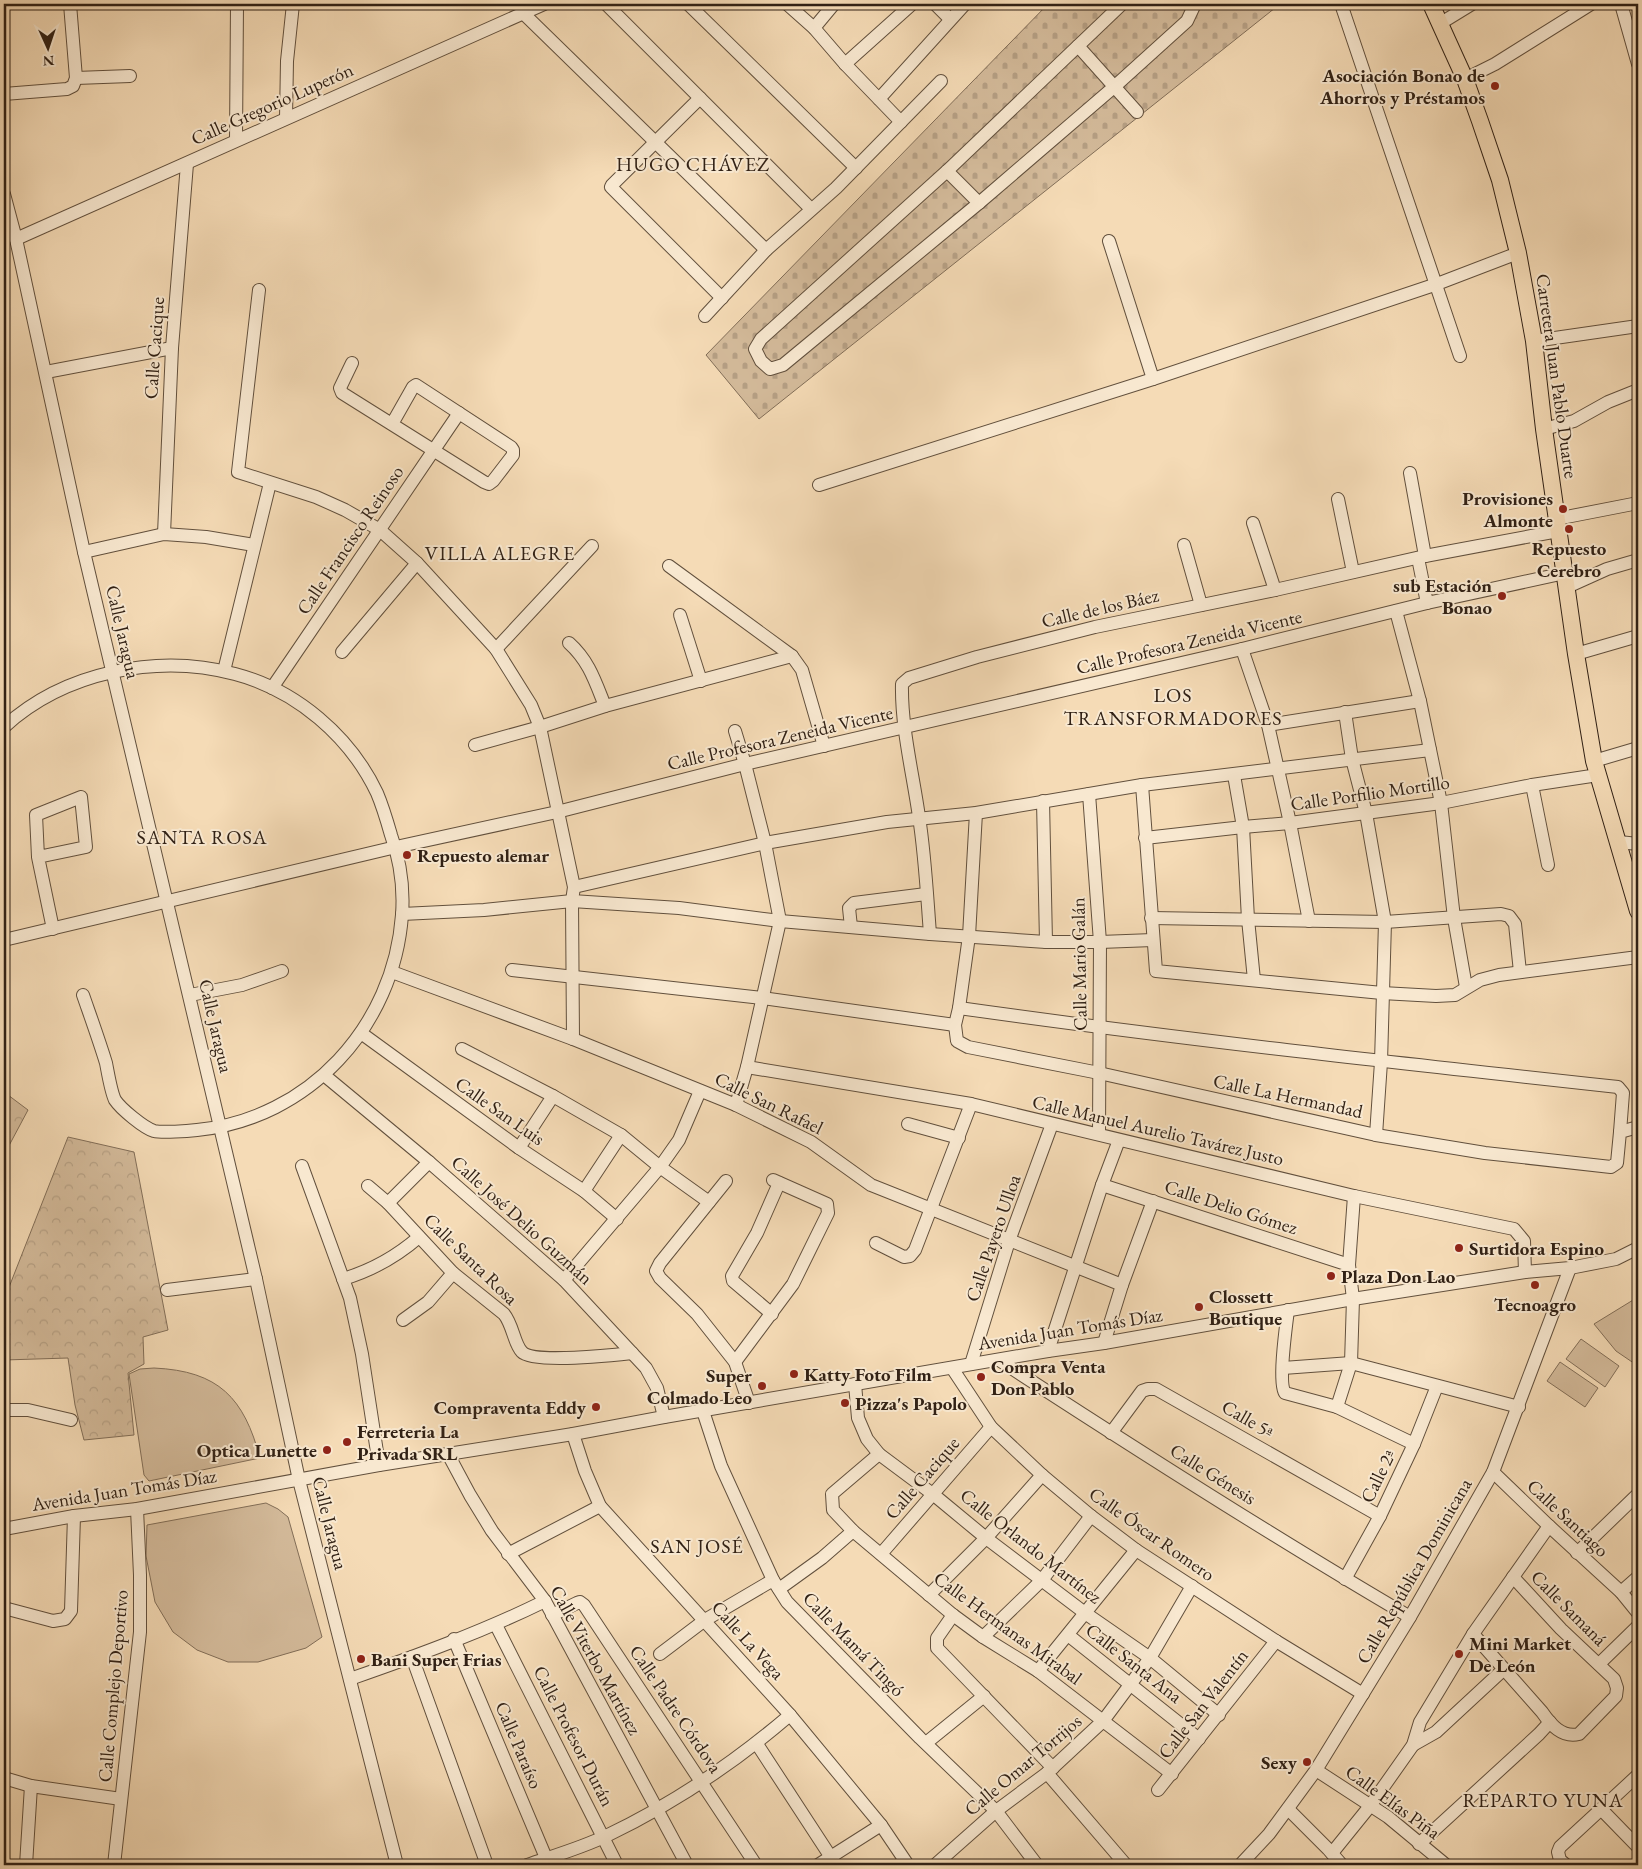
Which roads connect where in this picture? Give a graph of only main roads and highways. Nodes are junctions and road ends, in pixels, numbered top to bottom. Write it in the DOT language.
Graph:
graph roads {
  1 [pos="1431,4"];
  2 [pos="1638,911"];
  1 -- 2 [label="main road, Carretera Juan Pablo Duarte"];
}
